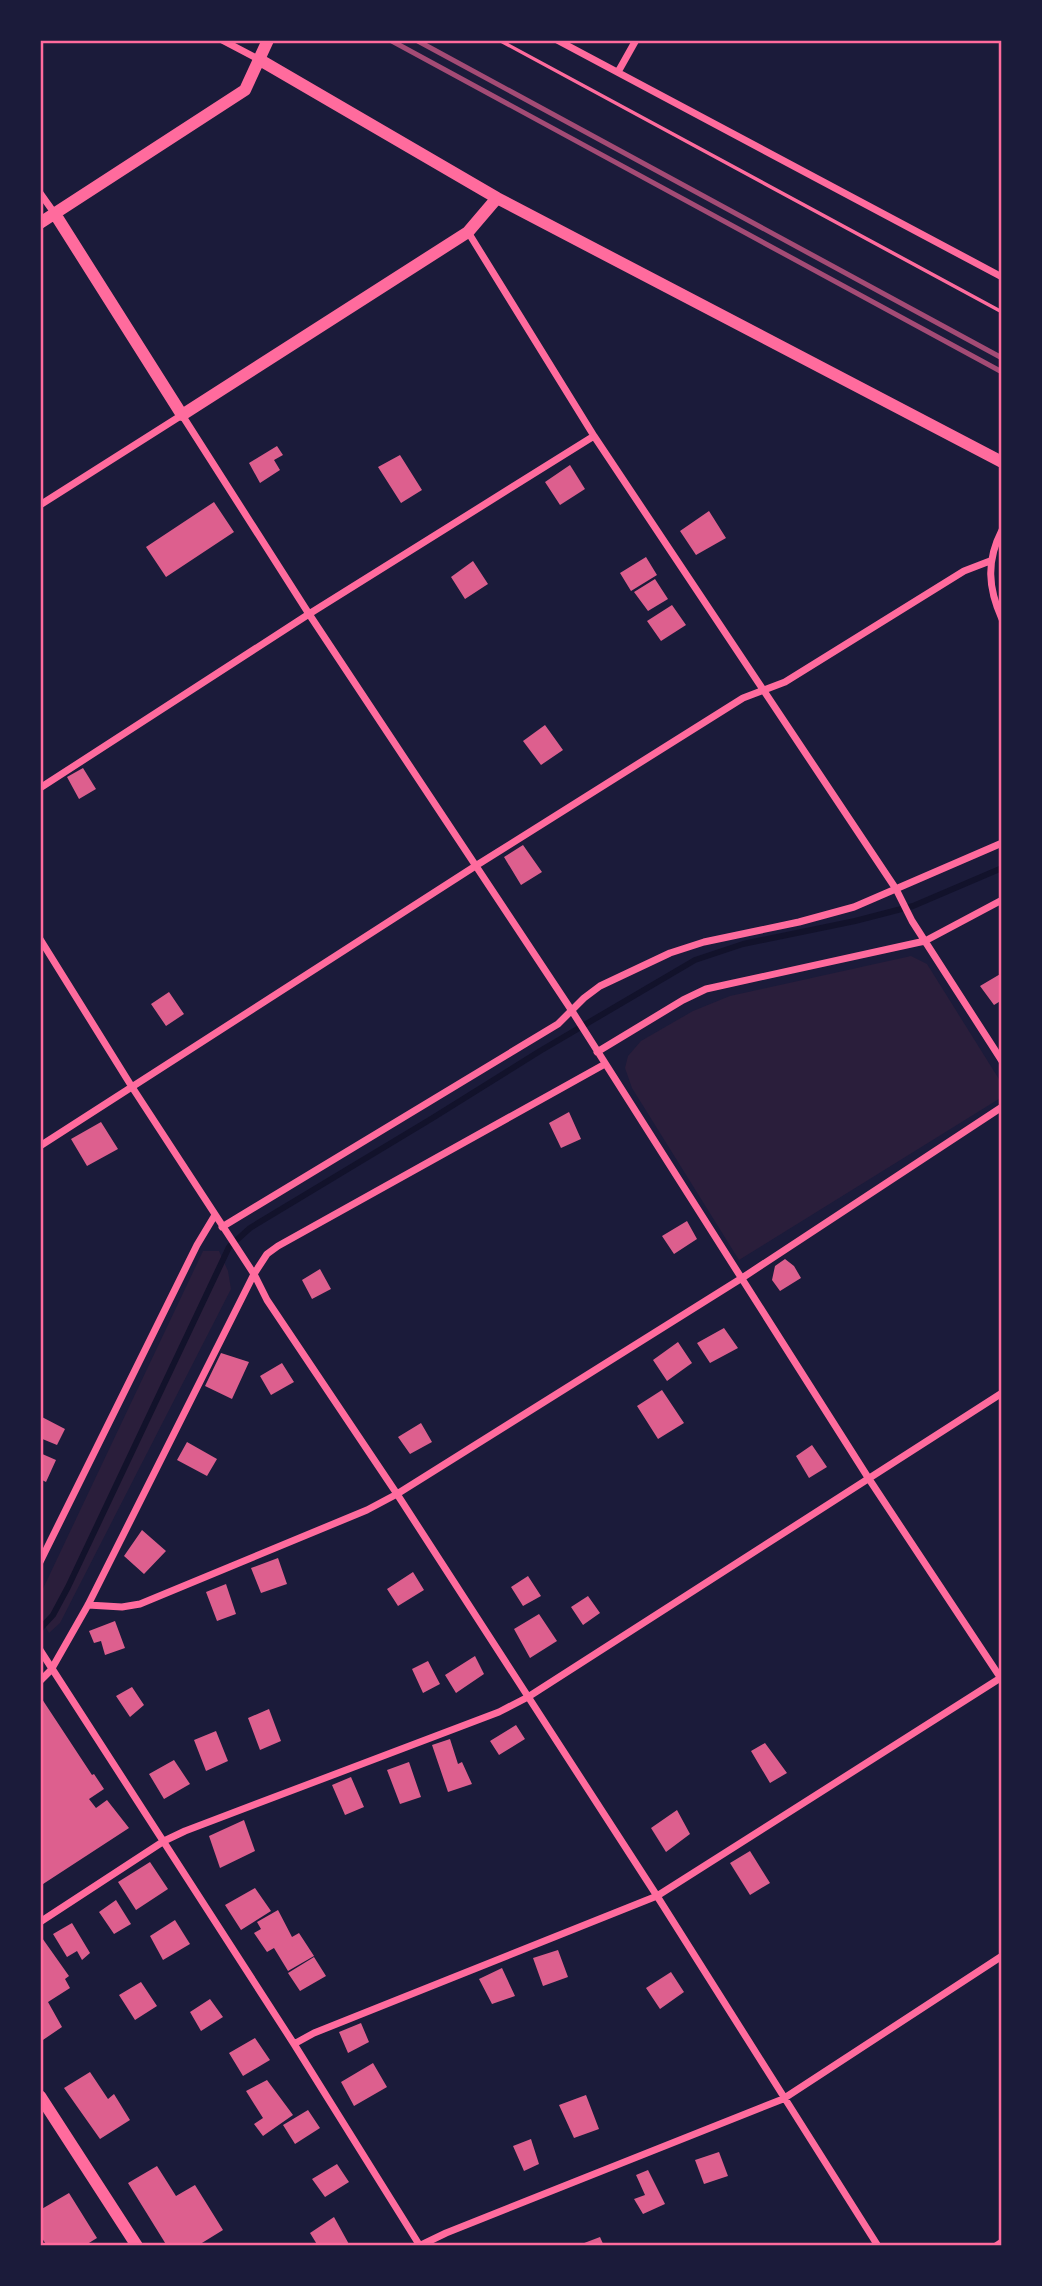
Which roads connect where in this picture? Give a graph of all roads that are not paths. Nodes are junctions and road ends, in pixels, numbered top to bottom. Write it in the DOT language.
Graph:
graph roads {
  1 [pos="222,40"];
  2 [pos="268,40"];
  3 [pos="557,40"];
  4 [pos="636,40"];
  5 [pos="260,61"];
  6 [pos="618,72"];
  7 [pos="40,193"];
  8 [pos="497,198"];
  9 [pos="55,214"];
  10 [pos="40,223"];
  11 [pos="468,232"];
  12 [pos="1002,277"];
  13 [pos="182,415"];
  14 [pos="594,436"];
  15 [pos="1002,462"];
  16 [pos="40,505"];
  17 [pos="1002,530"];
  18 [pos="990,561"];
  19 [pos="309,614"];
  20 [pos="1002,619"];
  21 [pos="765,690"];
  22 [pos="40,788"];
  23 [pos="1002,843"];
  24 [pos="477,865"];
  25 [pos="896,889"];
  26 [pos="1002,900"];
  27 [pos="40,939"];
  28 [pos="925,941"];
  29 [pos="572,1012"];
  30 [pos="597,1052"];
  31 [pos="1002,1061"];
  32 [pos="605,1064"];
  33 [pos="132,1087"];
  34 [pos="1002,1107"];
  35 [pos="40,1146"];
  36 [pos="215,1215"];
  37 [pos="222,1227"];
  38 [pos="254,1274"];
  39 [pos="742,1278"];
  40 [pos="1002,1393"];
  41 [pos="869,1479"];
  42 [pos="397,1494"];
  43 [pos="40,1562"];
  44 [pos="88,1605"];
  45 [pos="41,1652"];
  46 [pos="51,1670"];
  47 [pos="1001,1678"];
  48 [pos="40,1681"];
  49 [pos="528,1697"];
  50 [pos="164,1842"];
  51 [pos="657,1896"];
  52 [pos="40,1922"];
  53 [pos="1002,1956"];
  54 [pos="294,2044"];
  55 [pos="40,2096"];
  56 [pos="783,2099"];
  57 [pos="1002,2242"];
  58 [pos="137,2246"];
  59 [pos="419,2246"];
  60 [pos="878,2246"];
  61 [pos="996,2246"];
  1 -- 5 [label="street"];
  2 -- 5 [label="street"];
  3 -- 6 [label="street"];
  4 -- 6 [label="street"];
  5 -- 8 [label="street"];
  5 -- 9 [label="street"];
  6 -- 12 [label="street"];
  7 -- 9 [label="street"];
  8 -- 11 [label="street"];
  8 -- 15 [label="street"];
  9 -- 10 [label="street"];
  9 -- 13 [label="street"];
  11 -- 13 [label="street"];
  11 -- 14 [label="street"];
  13 -- 16 [label="street"];
  13 -- 19 [label="street"];
  14 -- 19 [label="street"];
  14 -- 21 [label="street"];
  17 -- 18 [label="street"];
  18 -- 20 [label="street"];
  18 -- 21 [label="street"];
  19 -- 22 [label="street"];
  19 -- 24 [label="street"];
  21 -- 24 [label="street"];
  21 -- 25 [label="street"];
  23 -- 25 [label="street"];
  24 -- 29 [label="street"];
  24 -- 33 [label="street"];
  25 -- 28 [label="street"];
  25 -- 29 [label="street"];
  26 -- 28 [label="street"];
  27 -- 33 [label="street"];
  28 -- 30 [label="street"];
  28 -- 31 [label="street"];
  29 -- 30 [label="street"];
  29 -- 37 [label="street"];
  30 -- 32 [label="street"];
  32 -- 38 [label="street"];
  32 -- 39 [label="street"];
  33 -- 35 [label="street"];
  33 -- 36 [label="street"];
  34 -- 39 [label="street"];
  36 -- 37 [label="street"];
  36 -- 43 [label="street"];
  37 -- 38 [label="street"];
  38 -- 42 [label="street"];
  38 -- 44 [label="street"];
  39 -- 41 [label="street"];
  39 -- 42 [label="street"];
  40 -- 41 [label="street"];
  41 -- 47 [label="street"];
  41 -- 49 [label="street"];
  42 -- 44 [label="street"];
  42 -- 49 [label="street"];
  44 -- 46 [label="street"];
  45 -- 46 [label="street"];
  46 -- 48 [label="street"];
  46 -- 50 [label="street"];
  47 -- 51 [label="street"];
  49 -- 50 [label="street"];
  49 -- 51 [label="street"];
  50 -- 52 [label="street"];
  50 -- 54 [label="street"];
  51 -- 54 [label="street"];
  51 -- 56 [label="street"];
  53 -- 56 [label="street"];
  54 -- 59 [label="street"];
  55 -- 58 [label="street"];
  56 -- 59 [label="street"];
  56 -- 60 [label="street"];
  57 -- 61 [label="street"];
}
